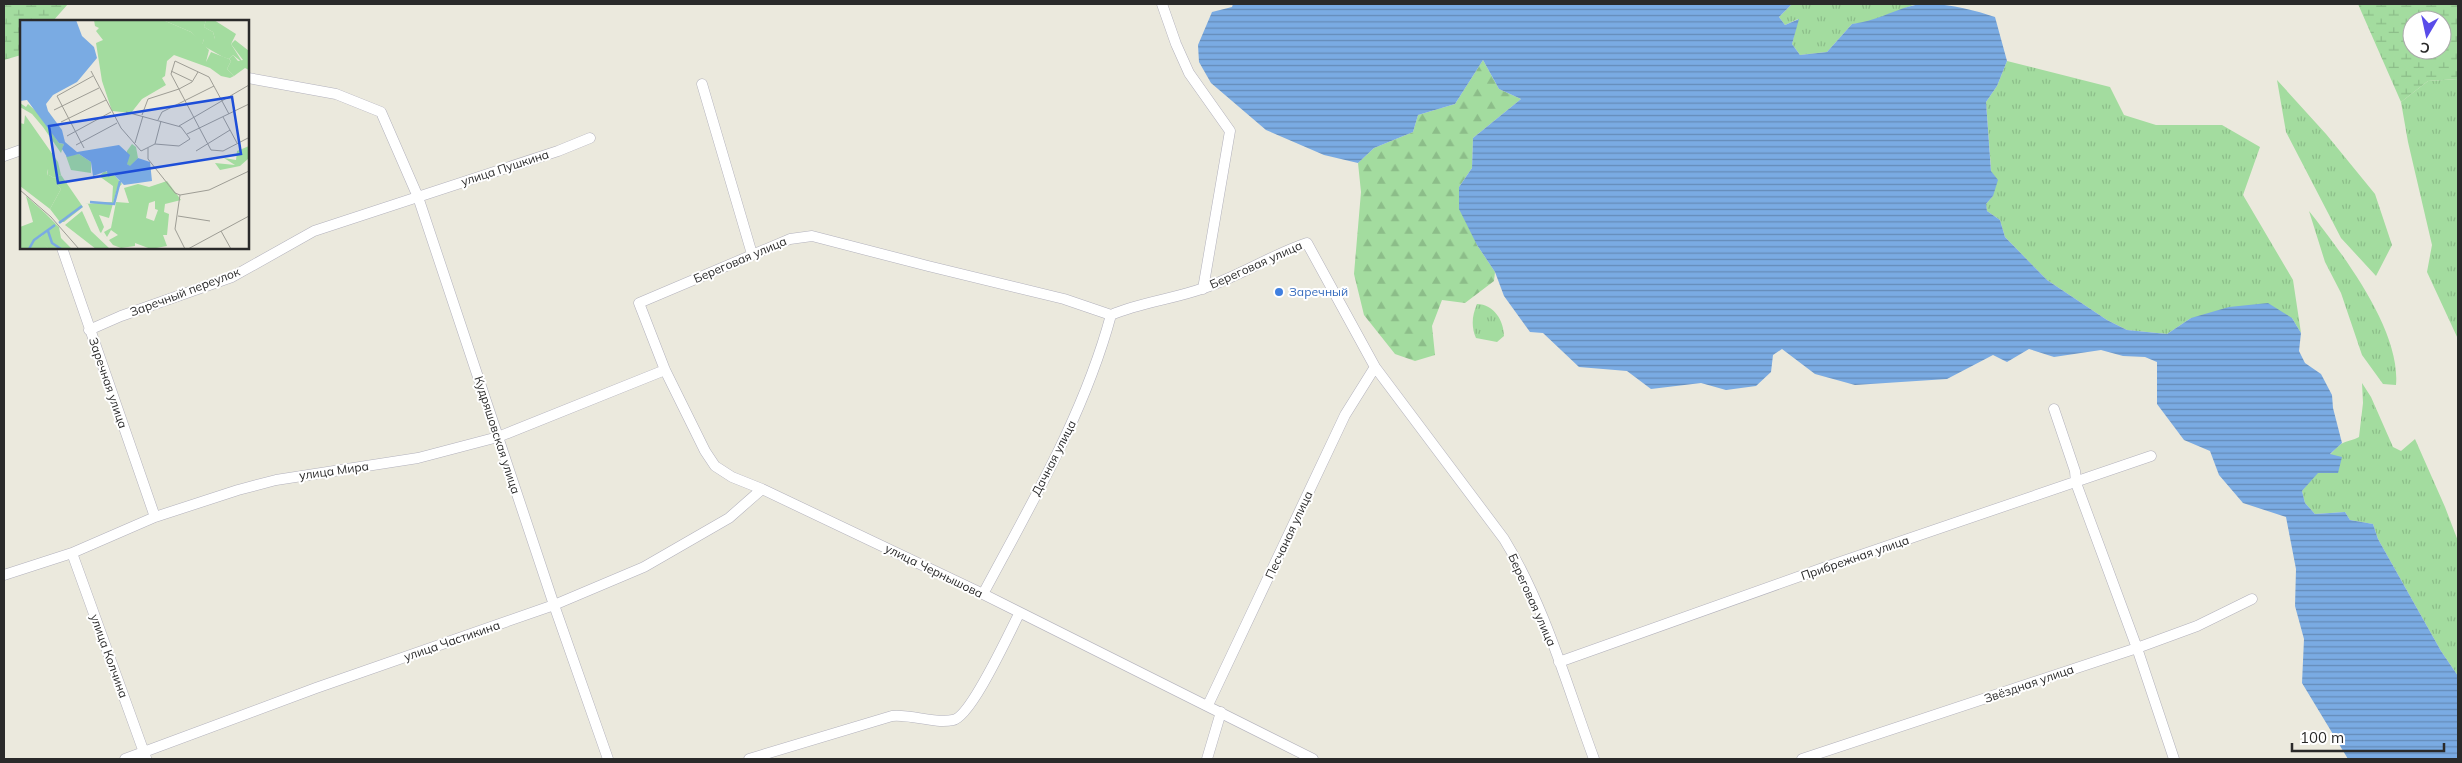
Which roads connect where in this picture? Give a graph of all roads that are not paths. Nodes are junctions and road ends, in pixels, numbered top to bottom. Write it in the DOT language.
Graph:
graph roads {
  1 [pos="1162,4"];
  2 [pos="249,78"];
  3 [pos="702,84"];
  4 [pos="590,138"];
  5 [pos="20,150"];
  6 [pos="4,156"];
  7 [pos="418,197"];
  8 [pos="62,249"];
  9 [pos="752,254"];
  10 [pos="1203,288"];
  11 [pos="639,303"];
  12 [pos="1111,315"];
  13 [pos="89,330"];
  14 [pos="1375,367"];
  15 [pos="665,370"];
  16 [pos="2054,409"];
  17 [pos="498,437"];
  18 [pos="2151,456"];
  19 [pos="2076,483"];
  20 [pos="762,488"];
  21 [pos="155,517"];
  22 [pos="72,553"];
  23 [pos="4,575"];
  24 [pos="983,594"];
  25 [pos="2252,599"];
  26 [pos="554,605"];
  27 [pos="1019,614"];
  28 [pos="2137,648"];
  29 [pos="1559,662"];
  30 [pos="1208,705"];
  31 [pos="1221,712"];
  32 [pos="145,756"];
  33 [pos="126,759"];
  34 [pos="608,759"];
  35 [pos="749,759"];
  36 [pos="1207,759"];
  37 [pos="1313,759"];
  38 [pos="1594,759"];
  39 [pos="1802,759"];
  40 [pos="2174,759"];
  1 -- 10 [label="street"];
  2 -- 7 [label="street, Кудряшовская улица"];
  3 -- 9 [label="street"];
  4 -- 7 [label="street, улица Пушкина"];
  5 -- 6 [label="street"];
  7 -- 13 [label="street, Заречный переулок"];
  7 -- 17 [label="street, Кудряшовская улица"];
  8 -- 13 [label="street, Заречная улица"];
  9 -- 11 [label="street, Береговая улица"];
  9 -- 12 [label="street, Береговая улица"];
  10 -- 12 [label="street, Береговая улица"];
  10 -- 14 [label="street, Береговая улица"];
  11 -- 15 [label="street, улица Чернышова"];
  12 -- 24 [label="street, Дачная улица"];
  13 -- 21 [label="street, Заречная улица"];
  14 -- 29 [label="street, Береговая улица"];
  14 -- 30 [label="street, Песчаная улица"];
  15 -- 17 [label="street, улица Мира"];
  15 -- 20 [label="street, улица Чернышова"];
  16 -- 19 [label="street"];
  17 -- 21 [label="street, улица Мира"];
  17 -- 26 [label="street, Кудряшовская улица"];
  18 -- 19 [label="street, Прибрежная улица"];
  19 -- 28 [label="street"];
  19 -- 29 [label="street, Прибрежная улица"];
  20 -- 24 [label="street, улица Чернышова"];
  20 -- 26 [label="street, улица Частикина"];
  21 -- 22 [label="street, улица Мира"];
  22 -- 23 [label="street, улица Мира"];
  22 -- 32 [label="street, улица Колчина"];
  24 -- 27 [label="street, улица Чернышова"];
  25 -- 28 [label="street, Звёздная улица"];
  26 -- 32 [label="street, улица Частикина"];
  26 -- 34 [label="street, Кудряшовская улица"];
  27 -- 30 [label="street, улица Чернышова"];
  27 -- 35 [label="street"];
  28 -- 39 [label="street, Звёздная улица"];
  28 -- 40 [label="street"];
  29 -- 38 [label="street, Береговая улица"];
  30 -- 31 [label="street, улица Чернышова"];
  31 -- 36 [label="street"];
  31 -- 37 [label="street, улица Чернышова"];
  32 -- 33 [label="street, улица Частикина"];
}
